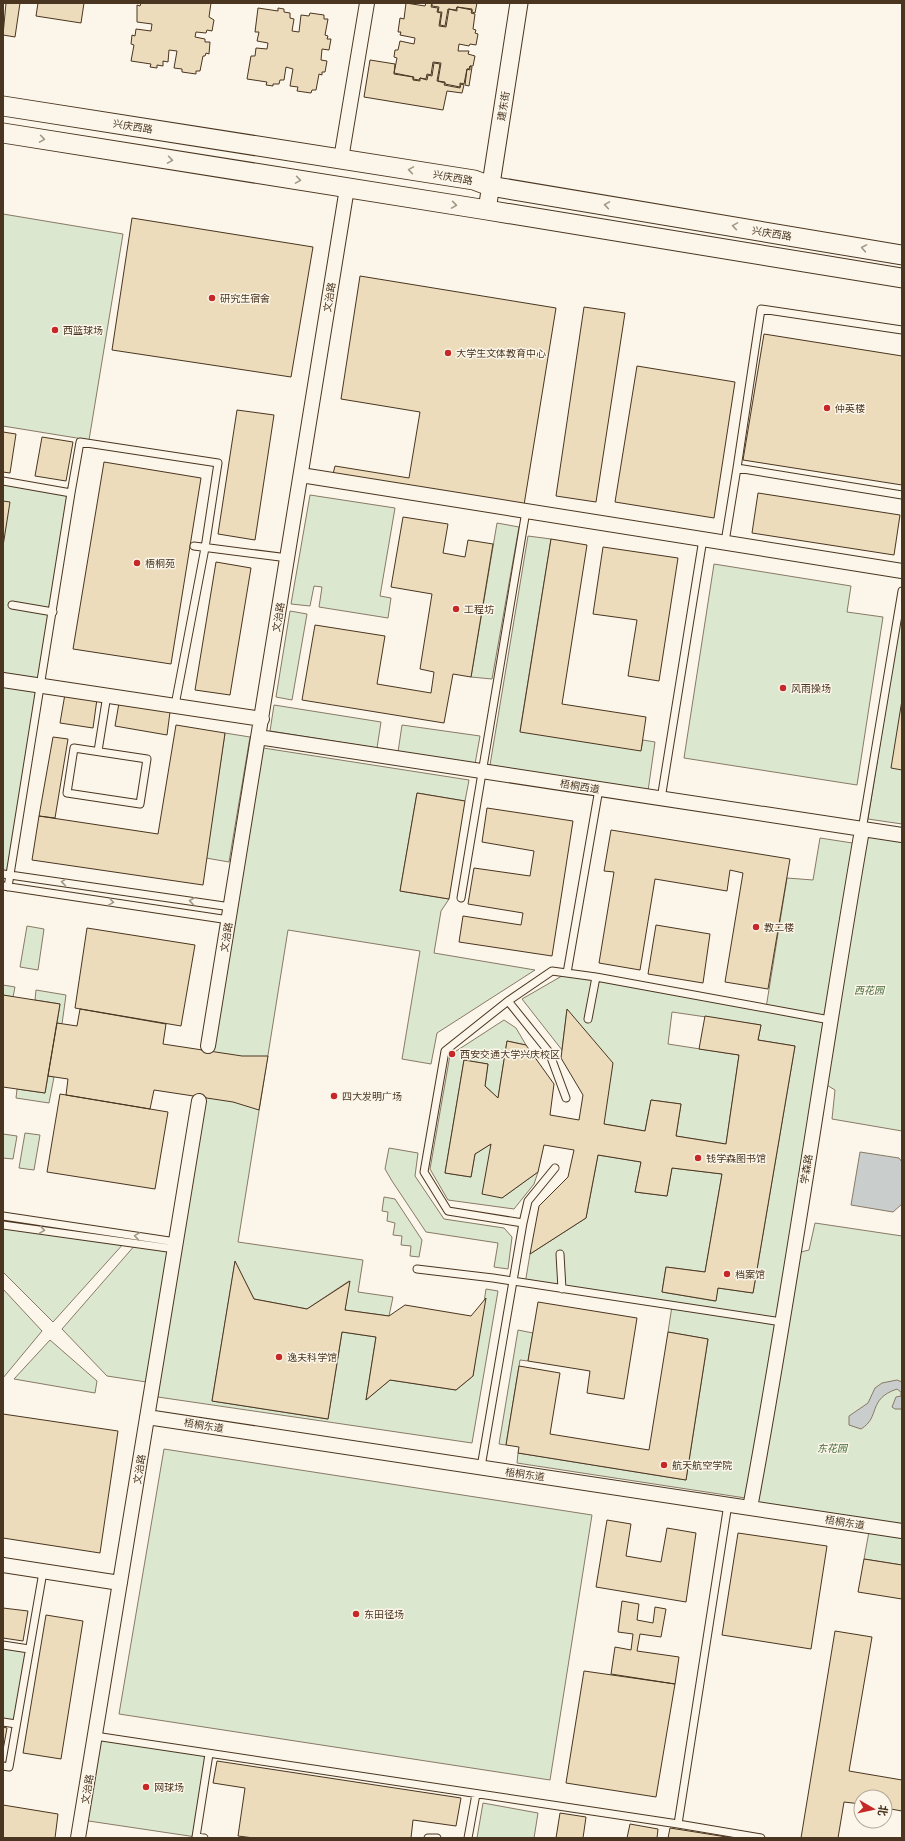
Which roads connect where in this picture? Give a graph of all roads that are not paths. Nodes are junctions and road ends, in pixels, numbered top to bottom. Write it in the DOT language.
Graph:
graph roads {
  1 [pos="367,3"];
  2 [pos="519,3"];
  3 [pos="3,106"];
  4 [pos="3,133"];
  5 [pos="341,159"];
  6 [pos="490,186"];
  7 [pos="347,188"];
  8 [pos="487,210"];
  9 [pos="902,254"];
  10 [pos="902,278"];
  11 [pos="902,330"];
  12 [pos="737,468"];
  13 [pos="301,475"];
  14 [pos="3,481"];
  15 [pos="71,493"];
  16 [pos="902,495"];
  17 [pos="526,511"];
  18 [pos="703,539"];
  19 [pos="725,542"];
  20 [pos="194,546"];
  21 [pos="204,548"];
  22 [pos="288,558"];
  23 [pos="902,571"];
  24 [pos="902,591"];
  25 [pos="12,605"];
  26 [pos="52,612"];
  27 [pos="3,680"];
  28 [pos="41,685"];
  29 [pos="107,695"];
  30 [pos="175,705"];
  31 [pos="262,719"];
  32 [pos="258,737"];
  33 [pos="98,751"];
  34 [pos="483,771"];
  35 [pos="599,789"];
  36 [pos="661,799"];
  37 [pos="862,830"];
  38 [pos="902,835"];
  39 [pos="6,874"];
  40 [pos="5,886"];
  41 [pos="461,898"];
  42 [pos="230,913"];
  43 [pos="567,973"];
  44 [pos="596,977"];
  45 [pos="508,1001"];
  46 [pos="588,1019"];
  47 [pos="830,1020"];
  48 [pos="208,1046"];
  49 [pos="566,1098"];
  50 [pos="199,1101"];
  51 [pos="555,1168"];
  52 [pos="3,1216"];
  53 [pos="523,1223"];
  54 [pos="3,1225"];
  55 [pos="175,1245"];
  56 [pos="560,1254"];
  57 [pos="417,1269"];
  58 [pos="513,1282"];
  59 [pos="562,1289"];
  60 [pos="782,1322"];
  61 [pos="148,1417"];
  62 [pos="481,1468"];
  63 [pos="728,1504"];
  64 [pos="750,1508"];
  65 [pos="902,1531"];
  66 [pos="3,1565"];
  67 [pos="43,1572"];
  68 [pos="120,1583"];
  69 [pos="3,1645"];
  70 [pos="29,1649"];
  71 [pos="3,1722"];
  72 [pos="16,1724"];
  73 [pos="95,1736"];
  74 [pos="209,1754"];
  75 [pos="3,1766"];
  76 [pos="476,1794"];
  77 [pos="678,1824"];
  78 [pos="78,1838"];
  79 [pos="204,1838"];
  80 [pos="428,1838"];
  81 [pos="437,1838"];
  82 [pos="468,1838"];
  83 [pos="761,1838"];
  1 -- 5 [label="street"];
  2 -- 6 [label="street, 建东街"];
  3 -- 5 [label="main road, 兴庆西路"];
  4 -- 7 [label="main road, one-way"];
  6 -- 5 [label="main road, 兴庆西路, one-way"];
  6 -- 8 [label="street, 建东街"];
  9 -- 6 [label="main road, 兴庆西路, one-way"];
  7 -- 8 [label="main road, one-way"];
  7 -- 13 [label="street, 文治路"];
  8 -- 10 [label="main road"];
  11 -- 12 [label="lane"];
  12 -- 16 [label="lane"];
  12 -- 19 [label="lane"];
  13 -- 17 [label="street"];
  13 -- 22 [label="street, 文治路"];
  14 -- 15 [label="lane"];
  15 -- 21 [label="lane"];
  15 -- 26 [label="lane"];
  17 -- 18 [label="street"];
  17 -- 34 [label="lane"];
  18 -- 19 [label="street"];
  18 -- 36 [label="lane"];
  19 -- 23 [label="street"];
  20 -- 21 [label="lane"];
  21 -- 22 [label="lane"];
  21 -- 30 [label="lane"];
  22 -- 31 [label="street, 文治路"];
  24 -- 37 [label="lane"];
  25 -- 26 [label="lane"];
  26 -- 28 [label="lane"];
  27 -- 28 [label="street"];
  28 -- 29 [label="street"];
  28 -- 39 [label="lane"];
  29 -- 30 [label="street"];
  29 -- 33 [label="lane"];
  30 -- 31 [label="street"];
  31 -- 32 [label="street, 文治路"];
  32 -- 34 [label="street, 梧桐西道"];
  32 -- 42 [label="street, 文治路"];
  33 -- 33 [label="lane"];
  34 -- 35 [label="street, 梧桐西道"];
  34 -- 41 [label="lane"];
  35 -- 36 [label="street, 梧桐西道"];
  35 -- 43 [label="lane"];
  36 -- 37 [label="street, 梧桐西道"];
  37 -- 38 [label="street, 梧桐西道"];
  37 -- 47 [label="street, 学森路"];
  39 -- 40 [label="lane"];
  42 -- 39 [label="lane, one-way"];
  40 -- 42 [label="lane, one-way"];
  42 -- 48 [label="street, 文治路"];
  43 -- 44 [label="lane"];
  43 -- 45 [label="lane"];
  44 -- 46 [label="lane"];
  44 -- 47 [label="lane"];
  45 -- 49 [label="lane"];
  45 -- 53 [label="lane"];
  47 -- 60 [label="street, 学森路"];
  50 -- 55 [label="street, 文治路"];
  51 -- 53 [label="lane"];
  55 -- 52 [label="lane, one-way"];
  53 -- 58 [label="lane"];
  54 -- 55 [label="lane, one-way"];
  55 -- 61 [label="street, 文治路"];
  56 -- 59 [label="lane"];
  57 -- 58 [label="lane"];
  58 -- 59 [label="lane"];
  58 -- 62 [label="lane"];
  59 -- 60 [label="lane"];
  60 -- 64 [label="street, 学森路"];
  61 -- 62 [label="street, 梧桐东道"];
  61 -- 68 [label="street, 文治路"];
  62 -- 63 [label="street, 梧桐东道"];
  63 -- 64 [label="street, 梧桐东道"];
  63 -- 77 [label="lane"];
  64 -- 65 [label="street, 梧桐东道"];
  66 -- 67 [label="street"];
  67 -- 68 [label="street"];
  67 -- 70 [label="lane"];
  68 -- 73 [label="street, 文治路"];
  69 -- 70 [label="lane"];
  70 -- 72 [label="lane"];
  71 -- 72 [label="lane"];
  72 -- 75 [label="lane"];
  73 -- 74 [label="lane"];
  73 -- 78 [label="street, 文治路"];
  74 -- 76 [label="lane"];
  74 -- 79 [label="lane"];
  76 -- 77 [label="lane"];
  76 -- 82 [label="lane"];
  77 -- 83 [label="lane"];
  80 -- 81 [label="lane"];
}
